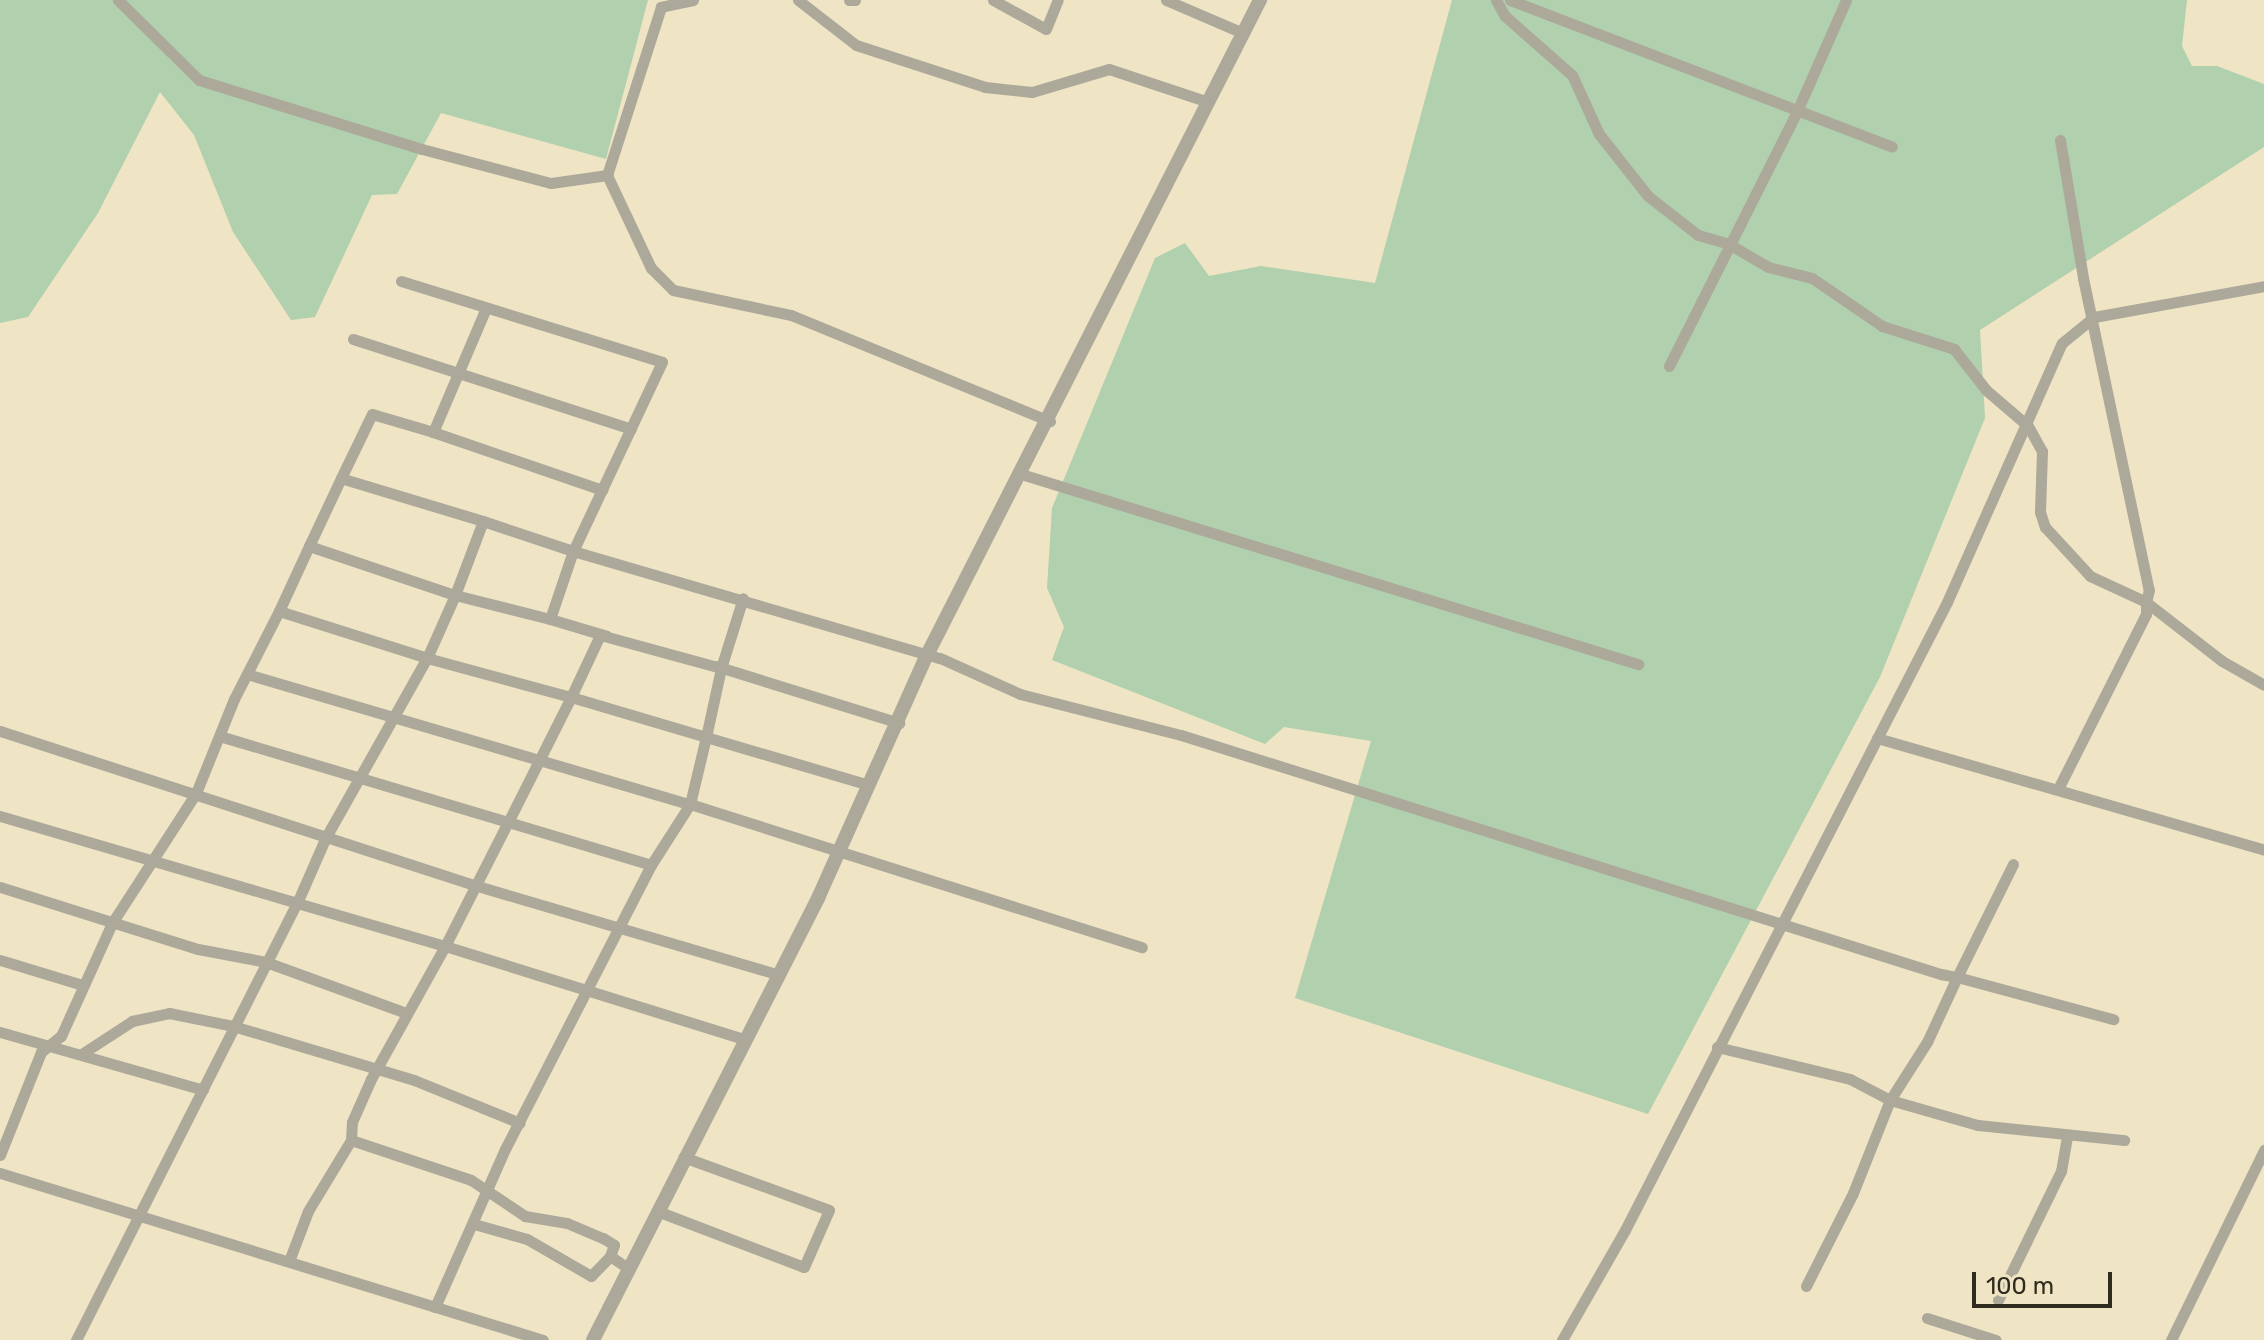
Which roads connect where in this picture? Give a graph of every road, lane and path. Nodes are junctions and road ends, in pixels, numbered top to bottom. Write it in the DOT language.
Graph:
graph roads {
  1 [pos="118,0"];
  2 [pos="693,0"];
  3 [pos="798,0"];
  4 [pos="993,0"];
  5 [pos="1058,0"];
  6 [pos="1166,0"];
  7 [pos="1260,0"];
  8 [pos="1496,0"];
  9 [pos="1510,0"];
  10 [pos="1846,0"];
  11 [pos="1243,33"];
  12 [pos="1208,102"];
  13 [pos="1798,109"];
  14 [pos="2060,140"];
  15 [pos="1892,147"];
  16 [pos="607,175"];
  17 [pos="1729,244"];
  18 [pos="401,281"];
  19 [pos="2264,286"];
  20 [pos="486,308"];
  21 [pos="2094,317"];
  22 [pos="353,339"];
  23 [pos="1669,366"];
  24 [pos="460,372"];
  25 [pos="1050,421"];
  26 [pos="2028,426"];
  27 [pos="631,429"];
  28 [pos="433,432"];
  29 [pos="1021,474"];
  30 [pos="341,478"];
  31 [pos="602,490"];
  32 [pos="483,521"];
  33 [pos="309,546"];
  34 [pos="573,551"];
  35 [pos="455,595"];
  36 [pos="743,598"];
  37 [pos="2146,602"];
  38 [pos="279,611"];
  39 [pos="550,619"];
  40 [pos="927,655"];
  41 [pos="427,658"];
  42 [pos="1638,664"];
  43 [pos="721,668"];
  44 [pos="247,674"];
  45 [pos="2264,685"];
  46 [pos="571,697"];
  47 [pos="394,718"];
  48 [pos="899,723"];
  49 [pos="0,731"];
  50 [pos="222,737"];
  51 [pos="706,737"];
  52 [pos="1877,738"];
  53 [pos="539,760"];
  54 [pos="360,780"];
  55 [pos="869,785"];
  56 [pos="2059,787"];
  57 [pos="196,793"];
  58 [pos="690,804"];
  59 [pos="0,816"];
  60 [pos="508,822"];
  61 [pos="326,837"];
  62 [pos="2264,850"];
  63 [pos="836,853"];
  64 [pos="152,860"];
  65 [pos="2013,864"];
  66 [pos="651,865"];
  67 [pos="474,885"];
  68 [pos="0,887"];
  69 [pos="297,903"];
  70 [pos="112,923"];
  71 [pos="619,925"];
  72 [pos="1779,925"];
  73 [pos="445,946"];
  74 [pos="1142,947"];
  75 [pos="0,960"];
  76 [pos="266,962"];
  77 [pos="777,974"];
  78 [pos="1957,977"];
  79 [pos="83,985"];
  80 [pos="588,993"];
  81 [pos="406,1013"];
  82 [pos="2113,1019"];
  83 [pos="233,1026"];
  84 [pos="0,1032"];
  85 [pos="743,1039"];
  86 [pos="51,1043"];
  87 [pos="1717,1047"];
  88 [pos="83,1053"];
  89 [pos="376,1069"];
  90 [pos="203,1090"];
  91 [pos="1890,1100"];
  92 [pos="520,1123"];
  93 [pos="2067,1136"];
  94 [pos="351,1140"];
  95 [pos="2124,1140"];
  96 [pos="2264,1150"];
  97 [pos="0,1155"];
  98 [pos="683,1157"];
  99 [pos="0,1173"];
  100 [pos="488,1191"];
  101 [pos="657,1211"];
  102 [pos="143,1214"];
  103 [pos="474,1224"];
  104 [pos="610,1256"];
  105 [pos="289,1261"];
  106 [pos="628,1268"];
  107 [pos="1806,1286"];
  108 [pos="1998,1300"];
  109 [pos="435,1307"];
  110 [pos="1927,1318"];
  111 [pos="76,1340"];
  112 [pos="543,1340"];
  113 [pos="593,1340"];
  114 [pos="1562,1340"];
  115 [pos="1996,1340"];
  116 [pos="2171,1340"];
  1 -- 16 [label="street"];
  2 -- 16 [label="street"];
  3 -- 12 [label="street"];
  4 -- 5 [label="street"];
  6 -- 11 [label="street"];
  7 -- 11 [label="street"];
  8 -- 17 [label="street"];
  9 -- 13 [label="street"];
  10 -- 13 [label="street"];
  11 -- 12 [label="street"];
  12 -- 25 [label="street"];
  13 -- 15 [label="street"];
  13 -- 17 [label="street"];
  14 -- 21 [label="street"];
  16 -- 25 [label="street"];
  17 -- 23 [label="street"];
  17 -- 26 [label="street"];
  18 -- 20 [label="street"];
  19 -- 21 [label="street"];
  20 -- 24 [label="street"];
  20 -- 27 [label="street"];
  21 -- 26 [label="street"];
  21 -- 37 [label="street"];
  22 -- 24 [label="street"];
  24 -- 27 [label="street"];
  24 -- 28 [label="street"];
  25 -- 29 [label="street"];
  26 -- 37 [label="street"];
  26 -- 52 [label="street"];
  27 -- 31 [label="street"];
  28 -- 30 [label="street"];
  28 -- 31 [label="street"];
  29 -- 40 [label="street"];
  29 -- 42 [label="street"];
  30 -- 32 [label="street"];
  30 -- 33 [label="street"];
  31 -- 34 [label="street"];
  32 -- 34 [label="street"];
  32 -- 35 [label="street"];
  33 -- 35 [label="street"];
  33 -- 38 [label="street"];
  34 -- 36 [label="street"];
  34 -- 39 [label="street"];
  35 -- 39 [label="street"];
  35 -- 41 [label="street"];
  36 -- 40 [label="street"];
  36 -- 43 [label="street"];
  37 -- 45 [label="street"];
  37 -- 56 [label="street"];
  38 -- 41 [label="street"];
  38 -- 44 [label="street"];
  39 -- 43 [label="street"];
  40 -- 48 [label="street"];
  40 -- 72 [label="street"];
  41 -- 46 [label="street"];
  41 -- 47 [label="street"];
  43 -- 46 [label="street"];
  43 -- 48 [label="street"];
  43 -- 51 [label="street"];
  44 -- 47 [label="street"];
  44 -- 50 [label="street"];
  46 -- 51 [label="street"];
  46 -- 53 [label="street"];
  47 -- 53 [label="street"];
  47 -- 54 [label="street"];
  48 -- 55 [label="street"];
  49 -- 57 [label="street"];
  50 -- 54 [label="street"];
  50 -- 57 [label="street"];
  51 -- 55 [label="street"];
  51 -- 58 [label="street"];
  52 -- 56 [label="street"];
  52 -- 72 [label="street"];
  53 -- 58 [label="street"];
  53 -- 60 [label="street"];
  54 -- 60 [label="street"];
  54 -- 61 [label="street"];
  55 -- 63 [label="street"];
  56 -- 62 [label="street"];
  57 -- 61 [label="street"];
  57 -- 64 [label="street"];
  58 -- 63 [label="street"];
  58 -- 66 [label="street"];
  59 -- 64 [label="street"];
  60 -- 66 [label="street"];
  60 -- 67 [label="street"];
  61 -- 67 [label="street"];
  61 -- 69 [label="street"];
  63 -- 74 [label="street"];
  63 -- 77 [label="street"];
  64 -- 69 [label="street"];
  64 -- 70 [label="street"];
  65 -- 78 [label="street"];
  66 -- 71 [label="street"];
  67 -- 71 [label="street"];
  67 -- 73 [label="street"];
  68 -- 70 [label="street"];
  69 -- 73 [label="street"];
  69 -- 76 [label="street"];
  70 -- 76 [label="street"];
  70 -- 79 [label="street"];
  71 -- 77 [label="street"];
  71 -- 80 [label="street"];
  72 -- 78 [label="street"];
  72 -- 87 [label="street"];
  73 -- 80 [label="street"];
  73 -- 81 [label="street"];
  75 -- 79 [label="street"];
  76 -- 81 [label="street"];
  76 -- 83 [label="street"];
  77 -- 85 [label="street"];
  78 -- 82 [label="street"];
  78 -- 91 [label="street"];
  79 -- 86 [label="street"];
  80 -- 85 [label="street"];
  80 -- 92 [label="street"];
  81 -- 89 [label="street"];
  83 -- 88 [label="street"];
  83 -- 89 [label="street"];
  83 -- 90 [label="street"];
  84 -- 86 [label="street"];
  85 -- 98 [label="street"];
  86 -- 88 [label="street"];
  86 -- 97 [label="street"];
  87 -- 91 [label="street"];
  87 -- 114 [label="street"];
  88 -- 90 [label="street"];
  89 -- 92 [label="street"];
  89 -- 94 [label="street"];
  90 -- 102 [label="street"];
  91 -- 93 [label="street"];
  91 -- 107 [label="street"];
  92 -- 100 [label="street"];
  93 -- 95 [label="street"];
  93 -- 108 [label="street"];
  94 -- 100 [label="street"];
  94 -- 105 [label="street"];
  96 -- 116 [label="street"];
  98 -- 101 [label="street"];
  98 -- 101 [label="street"];
  99 -- 102 [label="street"];
  100 -- 103 [label="street"];
  100 -- 104 [label="street"];
  101 -- 106 [label="street"];
  102 -- 105 [label="street"];
  102 -- 111 [label="street"];
  103 -- 104 [label="street"];
  103 -- 109 [label="street"];
  104 -- 106 [label="street"];
  105 -- 109 [label="street"];
  106 -- 113 [label="street"];
  109 -- 112 [label="street"];
  110 -- 115 [label="street"];
}
